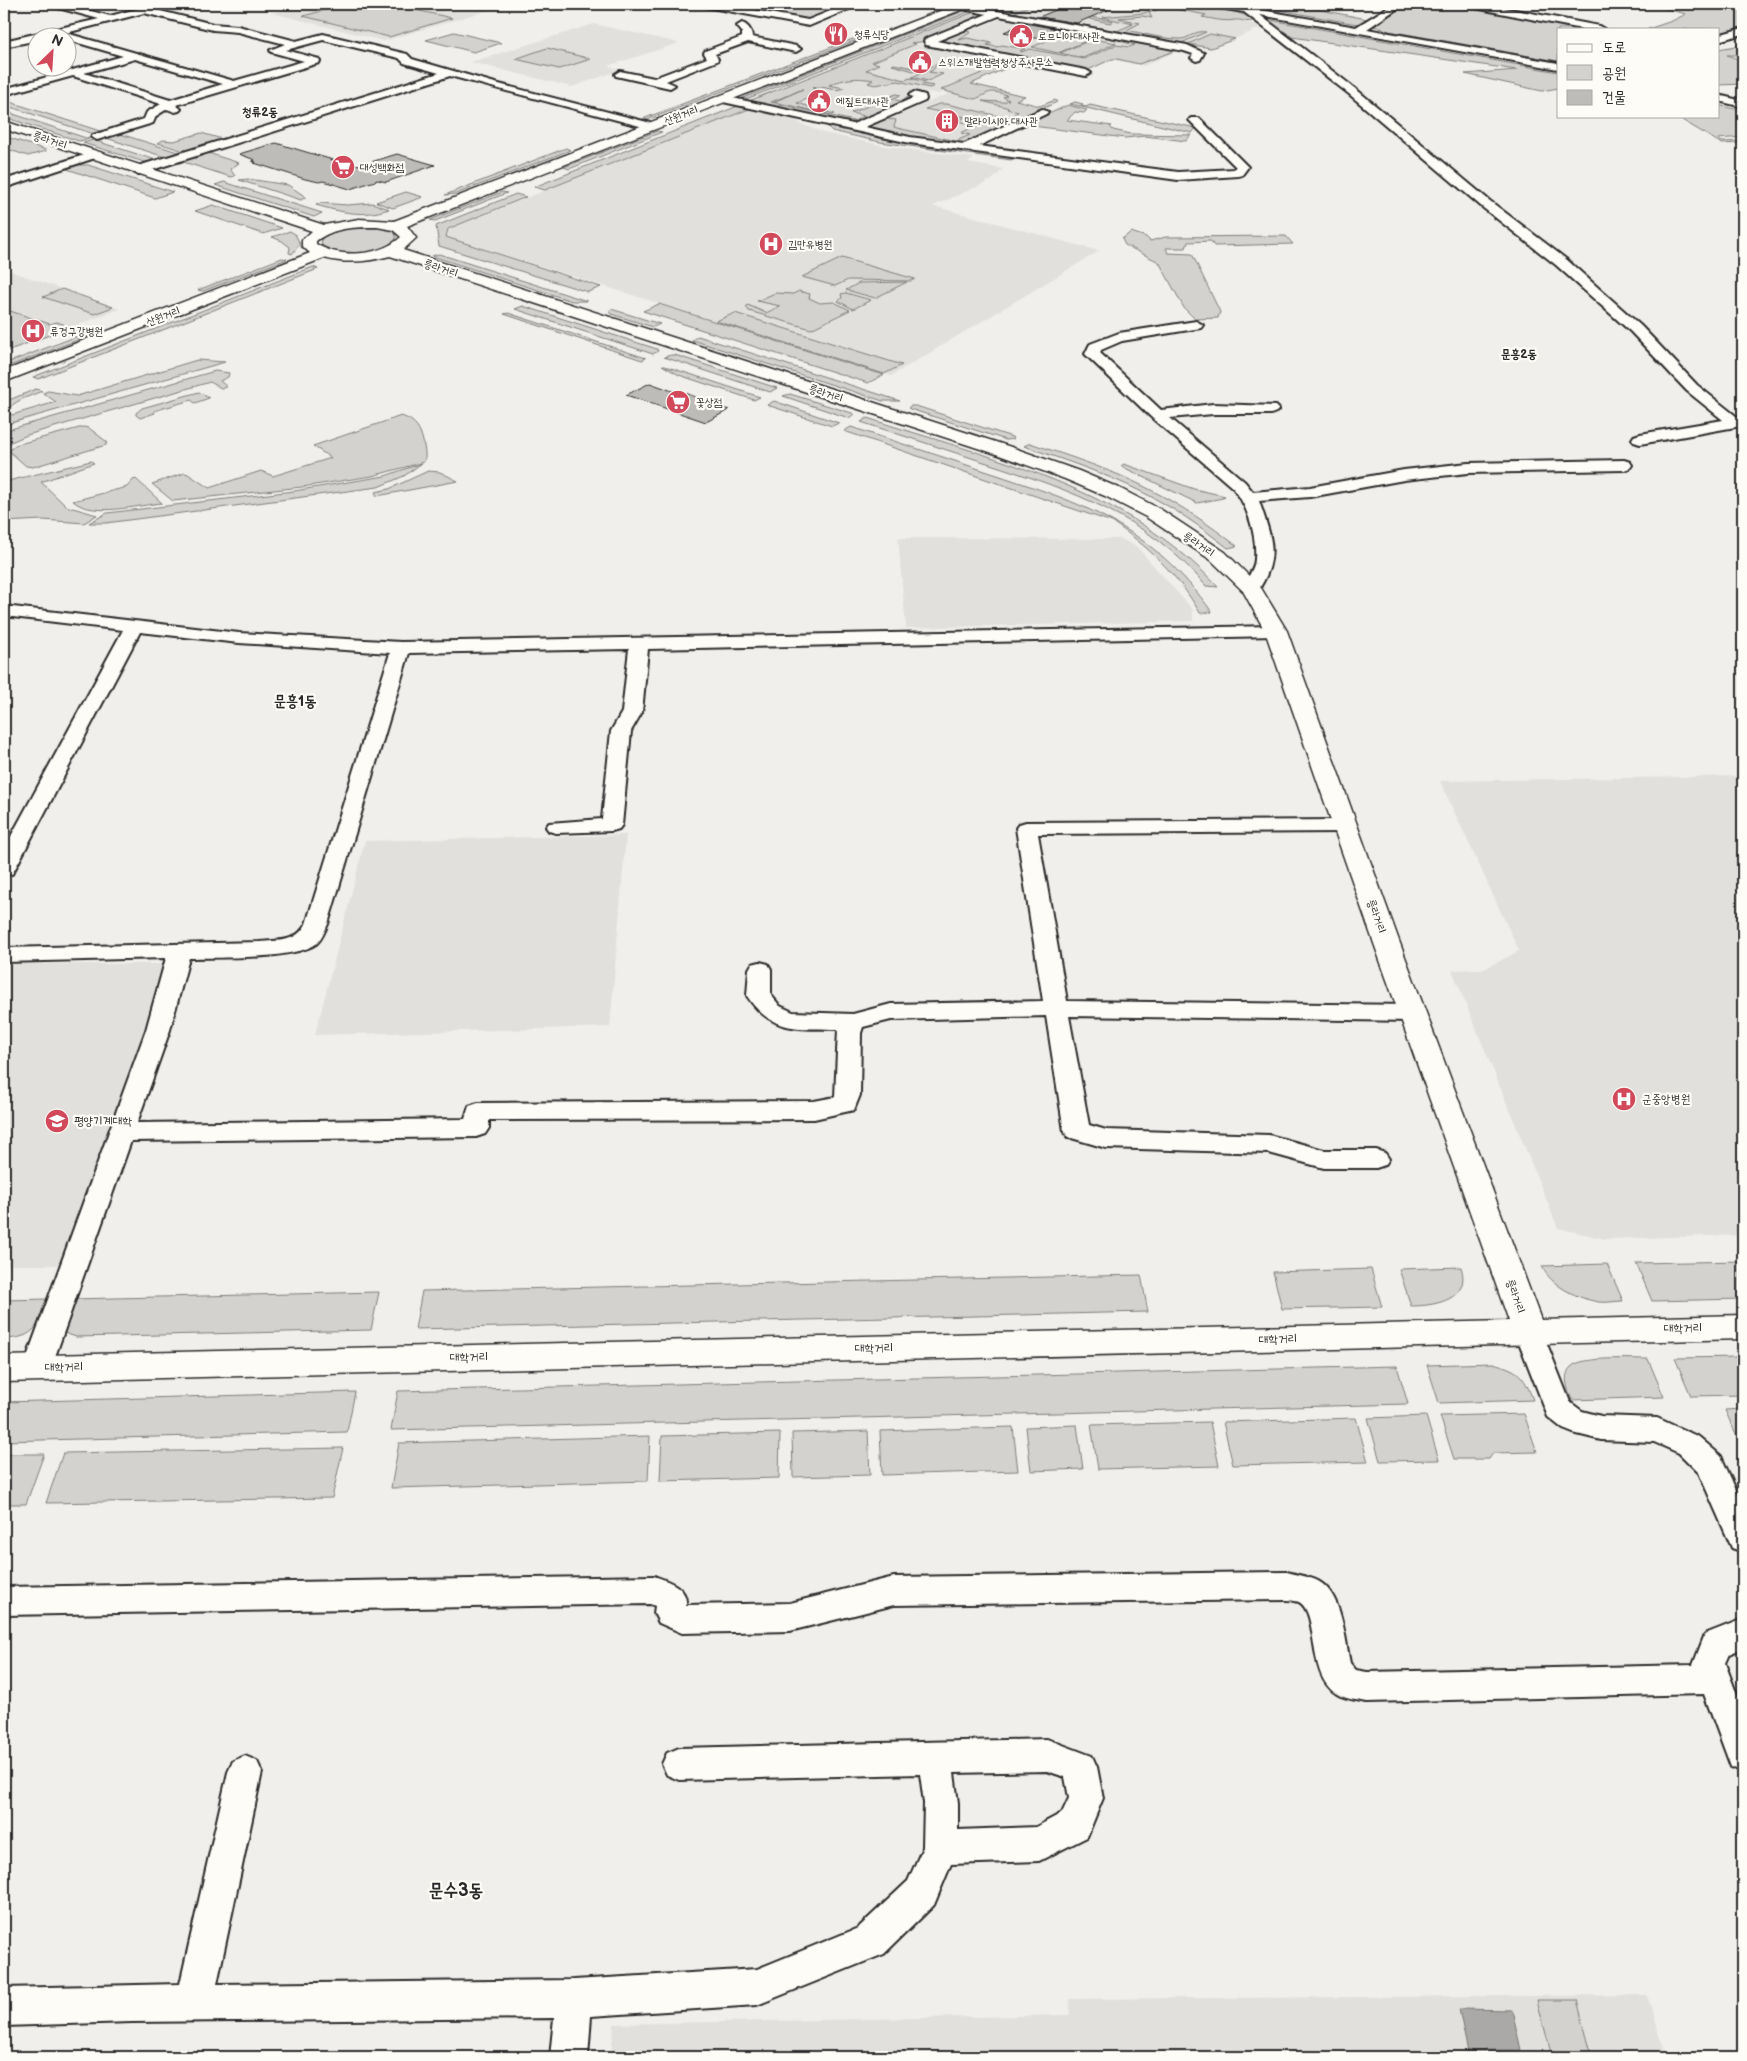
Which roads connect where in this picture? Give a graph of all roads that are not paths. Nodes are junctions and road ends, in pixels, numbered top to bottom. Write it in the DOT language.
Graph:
graph roads {
  1 [pos="55,4"];
  2 [pos="706,4"];
  3 [pos="856,4"];
  4 [pos="1213,4"];
  5 [pos="1399,4"];
  6 [pos="1470,4"];
  7 [pos="964,5"];
  8 [pos="1247,10"];
  9 [pos="998,13"];
  10 [pos="767,15"];
  11 [pos="109,18"];
  12 [pos="72,28"];
  13 [pos="1594,28"];
  14 [pos="1358,30"];
  15 [pos="1743,31"];
  16 [pos="1720,37"];
  17 [pos="747,39"];
  18 [pos="28,40"];
  19 [pos="78,40"];
  20 [pos="1743,41"];
  21 [pos="4,44"];
  22 [pos="296,44"];
  23 [pos="779,45"];
  24 [pos="1720,46"];
  25 [pos="796,49"];
  26 [pos="764,52"];
  27 [pos="134,56"];
  28 [pos="1196,58"];
  29 [pos="1557,66"];
  30 [pos="78,71"];
  31 [pos="1086,72"];
  32 [pos="450,73"];
  33 [pos="78,74"];
  34 [pos="620,74"];
  35 [pos="52,78"];
  36 [pos="654,82"];
  37 [pos="233,84"];
  38 [pos="1720,88"];
  39 [pos="1735,90"];
  40 [pos="4,92"];
  41 [pos="660,93"];
  42 [pos="914,95"];
  43 [pos="1720,98"];
  44 [pos="722,99"];
  45 [pos="170,103"];
  46 [pos="1743,104"];
  47 [pos="1042,112"];
  48 [pos="187,113"];
  49 [pos="799,116"];
  50 [pos="1196,120"];
  51 [pos="4,126"];
  52 [pos="651,126"];
  53 [pos="853,128"];
  54 [pos="1192,134"];
  55 [pos="97,137"];
  56 [pos="1213,137"];
  57 [pos="967,147"];
  58 [pos="94,154"];
  59 [pos="1006,163"];
  60 [pos="139,170"];
  61 [pos="4,184"];
  62 [pos="394,226"];
  63 [pos="324,230"];
  64 [pos="390,251"];
  65 [pos="322,254"];
  66 [pos="1196,325"];
  67 [pos="4,377"];
  68 [pos="1271,409"];
  69 [pos="1157,415"];
  70 [pos="1740,423"];
  71 [pos="1640,439"];
  72 [pos="1624,466"];
  73 [pos="1249,497"];
  74 [pos="1251,588"];
  75 [pos="4,611"];
  76 [pos="134,627"];
  77 [pos="1276,631"];
  78 [pos="639,643"];
  79 [pos="401,648"];
  80 [pos="1344,826"];
  81 [pos="556,827"];
  82 [pos="5,866"];
  83 [pos="179,951"];
  84 [pos="4,955"];
  85 [pos="760,969"];
  86 [pos="1056,1008"];
  87 [pos="1413,1013"];
  88 [pos="853,1022"];
  89 [pos="122,1132"];
  90 [pos="1376,1159"];
  91 [pos="1743,1327"];
  92 [pos="1529,1332"];
  93 [pos="37,1368"];
  94 [pos="4,1369"];
  95 [pos="1743,1539"];
  96 [pos="4,1601"];
  97 [pos="1743,1633"];
  98 [pos="1714,1679"];
  99 [pos="1743,1756"];
  100 [pos="935,1759"];
  101 [pos="679,1764"];
  102 [pos="245,1772"];
  103 [pos="941,1847"];
  104 [pos="574,1999"];
  105 [pos="194,2003"];
  106 [pos="4,2007"];
  107 [pos="569,2057"];
  1 -- 11 [label="street"];
  2 -- 10 [label="street"];
  3 -- 10 [label="street"];
  4 -- 8 [label="street"];
  5 -- 14 [label="street"];
  6 -- 13 [label="street"];
  7 -- 9 [label="street"];
  7 -- 44 [label="main road, 산원거리"];
  8 -- 14 [label="street"];
  8 -- 70 [label="street"];
  9 -- 28 [label="street"];
  9 -- 31 [label="street"];
  10 -- 17 [label="street"];
  11 -- 12 [label="street"];
  11 -- 22 [label="street"];
  14 -- 29 [label="street"];
  15 -- 16 [label="street"];
  17 -- 23 [label="street"];
  17 -- 36 [label="street"];
  18 -- 21 [label="street"];
  19 -- 27 [label="street"];
  20 -- 24 [label="street"];
  22 -- 32 [label="street"];
  22 -- 37 [label="street"];
  23 -- 25 [label="street"];
  23 -- 26 [label="street"];
  27 -- 30 [label="street"];
  27 -- 37 [label="street"];
  32 -- 52 [label="street"];
  32 -- 60 [label="street"];
  33 -- 45 [label="street"];
  34 -- 36 [label="street"];
  35 -- 40 [label="street"];
  36 -- 41 [label="street"];
  37 -- 45 [label="street"];
  38 -- 39 [label="street"];
  42 -- 53 [label="street"];
  43 -- 46 [label="street"];
  44 -- 49 [label="street"];
  44 -- 52 [label="main road, 산원거리"];
  45 -- 48 [label="street"];
  45 -- 55 [label="street"];
  47 -- 57 [label="street"];
  49 -- 53 [label="street"];
  49 -- 59 [label="street"];
  50 -- 56 [label="street"];
  51 -- 58 [label="main road, 릉라거리"];
  52 -- 62 [label="main road, 산원거리"];
  53 -- 57 [label="street"];
  54 -- 56 [label="street"];
  56 -- 57 [label="street"];
  58 -- 60 [label="main road, 릉라거리"];
  58 -- 61 [label="street"];
  60 -- 63 [label="main road, 릉라거리"];
  62 -- 63 [label="main road"];
  62 -- 64 [label="main road"];
  63 -- 65 [label="main road"];
  64 -- 65 [label="main road"];
  64 -- 74 [label="main road, 릉라거리"];
  65 -- 67 [label="main road, 산원거리"];
  66 -- 69 [label="street"];
  68 -- 69 [label="street"];
  69 -- 73 [label="street"];
  70 -- 71 [label="street"];
  72 -- 73 [label="street"];
  73 -- 74 [label="street"];
  74 -- 77 [label="main road, 릉라거리"];
  75 -- 76 [label="street"];
  76 -- 79 [label="street"];
  76 -- 82 [label="street"];
  77 -- 78 [label="street"];
  77 -- 80 [label="main road, 릉라거리"];
  78 -- 79 [label="street"];
  78 -- 81 [label="street"];
  79 -- 83 [label="street"];
  80 -- 86 [label="street"];
  80 -- 87 [label="main road, 릉라거리"];
  83 -- 84 [label="street"];
  83 -- 89 [label="street"];
  85 -- 88 [label="street"];
  86 -- 87 [label="street"];
  86 -- 88 [label="street"];
  86 -- 90 [label="street"];
  87 -- 92 [label="main road, 릉라거리"];
  88 -- 89 [label="street"];
  89 -- 93 [label="street"];
  91 -- 92 [label="main road, 대학거리"];
  92 -- 93 [label="main road, 대학거리"];
  92 -- 95 [label="street"];
  93 -- 94 [label="main road, 대학거리"];
  96 -- 98 [label="street"];
  97 -- 98 [label="street"];
  98 -- 99 [label="street"];
  100 -- 101 [label="street"];
  100 -- 103 [label="street"];
  100 -- 103 [label="street"];
  102 -- 105 [label="street"];
  103 -- 104 [label="street"];
  104 -- 105 [label="street"];
  104 -- 107 [label="street"];
  105 -- 106 [label="street"];
}
